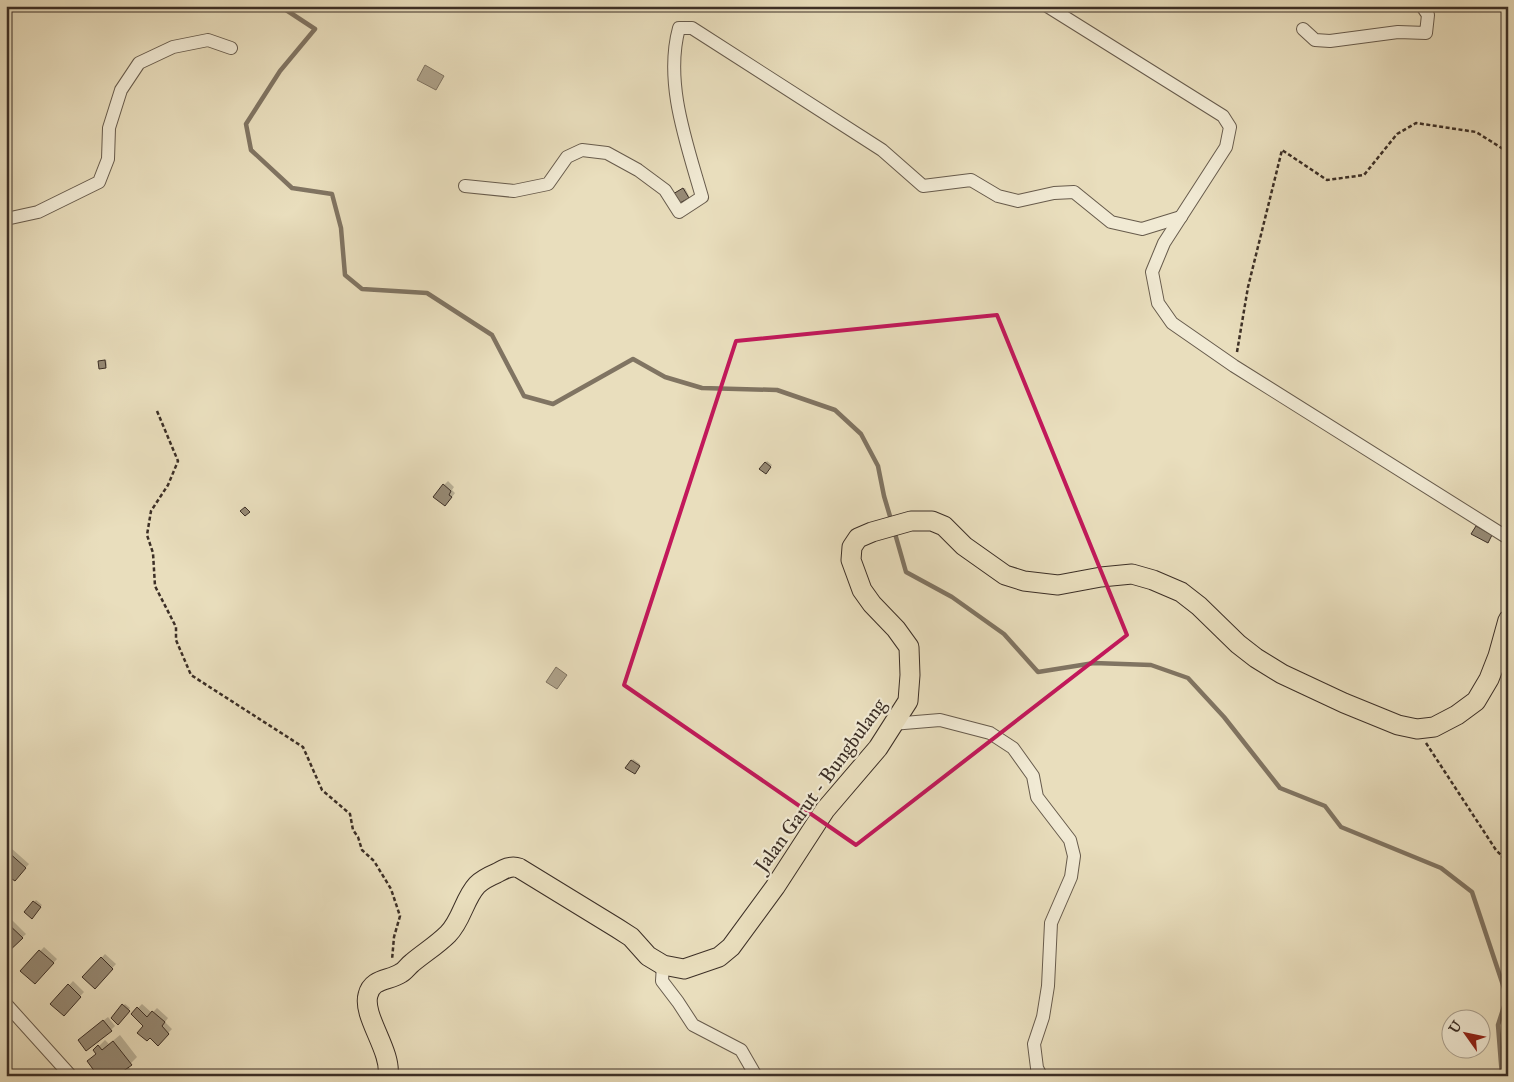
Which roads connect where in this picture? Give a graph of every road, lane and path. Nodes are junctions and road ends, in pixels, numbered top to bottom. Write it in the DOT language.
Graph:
graph roads {
  1 [pos="1047,6"];
  2 [pos="1422,6"];
  3 [pos="1303,29"];
  4 [pos="231,48"];
  5 [pos="1508,152"];
  6 [pos="465,186"];
  7 [pos="1181,216"];
  8 [pos="6,219"];
  9 [pos="1234,366"];
  10 [pos="157,411"];
  11 [pos="1508,538"];
  12 [pos="1508,620"];
  13 [pos="892,724"];
  14 [pos="1417,729"];
  15 [pos="1508,862"];
  16 [pos="663,965"];
  17 [pos="395,976"];
  18 [pos="6,1004"];
  19 [pos="71,1076"];
  20 [pos="388,1076"];
  21 [pos="756,1076"];
  22 [pos="1040,1076"];
  1 -- 7 [label="street"];
  2 -- 3 [label="street"];
  4 -- 8 [label="street"];
  5 -- 9 [label="path"];
  6 -- 7 [label="street"];
  7 -- 9 [label="street"];
  9 -- 11 [label="street"];
  10 -- 17 [label="path"];
  12 -- 14 [label="main road, Jalan Garut - Bungbulang"];
  13 -- 14 [label="main road, Jalan Garut - Bungbulang"];
  13 -- 16 [label="main road, Jalan Garut - Bungbulang"];
  13 -- 22 [label="street"];
  14 -- 15 [label="path"];
  16 -- 17 [label="main road, Jalan Garut - Bungbulang"];
  16 -- 21 [label="street"];
  17 -- 20 [label="main road, Jalan Garut - Bungbulang"];
  18 -- 19 [label="street"];
}
